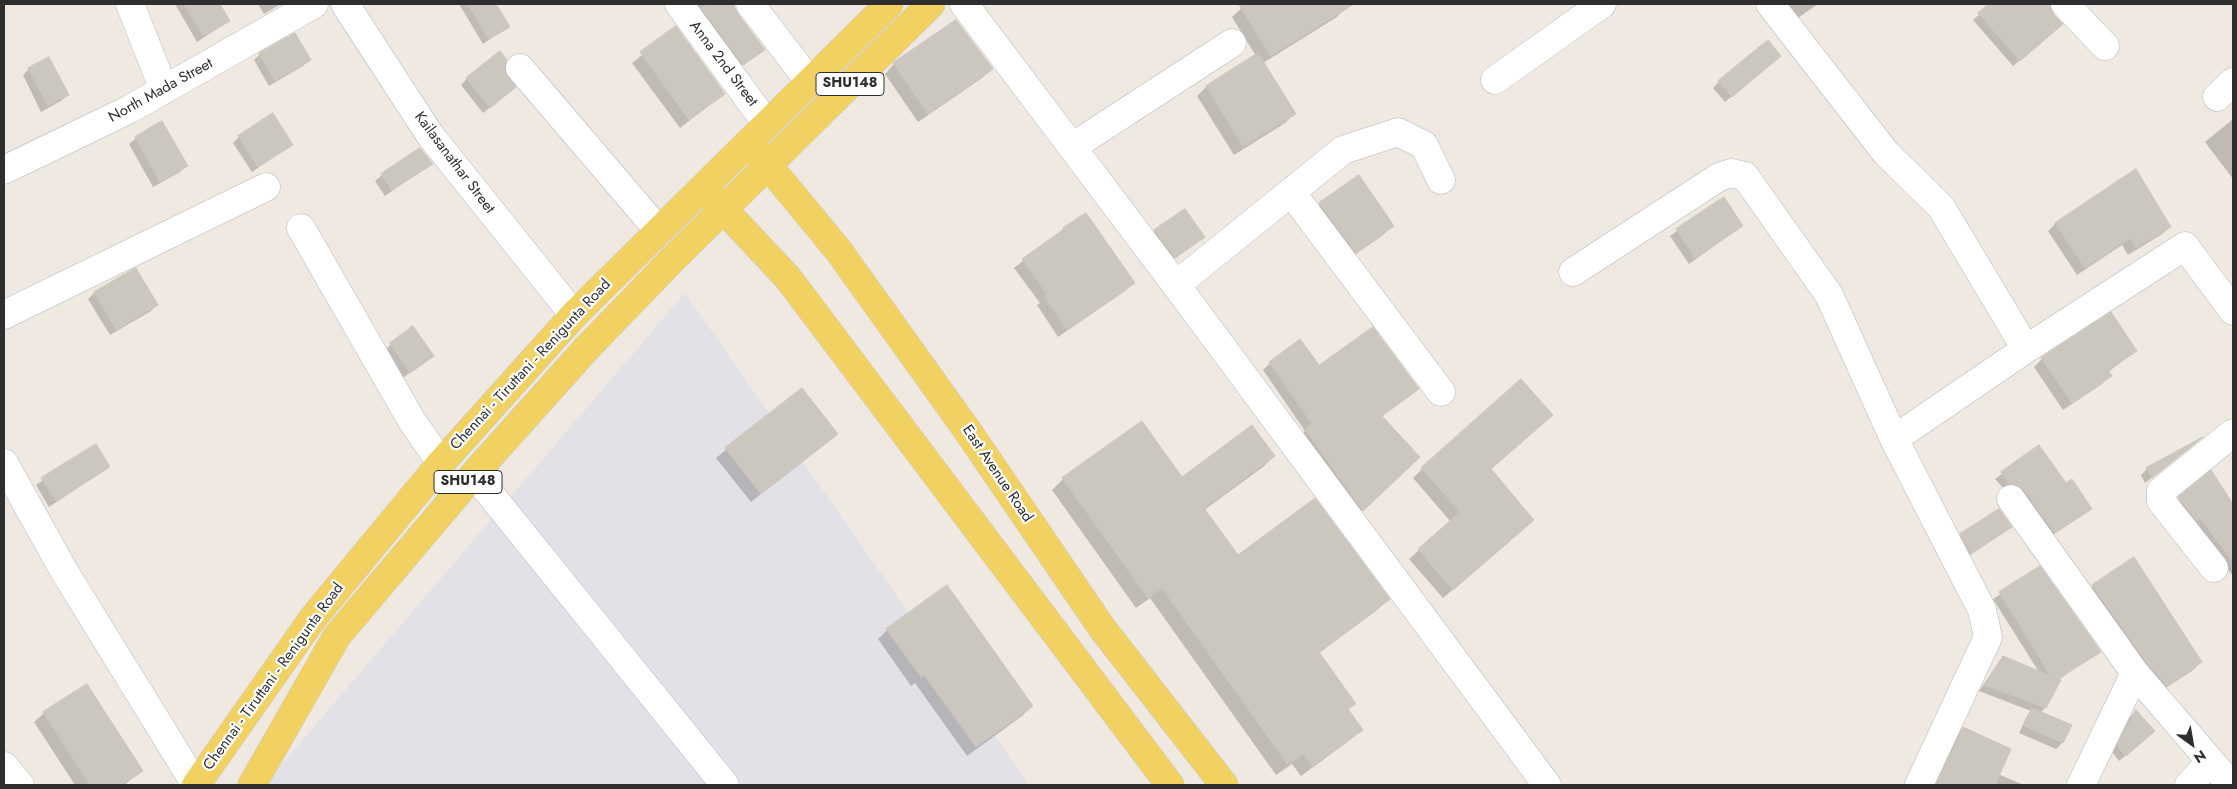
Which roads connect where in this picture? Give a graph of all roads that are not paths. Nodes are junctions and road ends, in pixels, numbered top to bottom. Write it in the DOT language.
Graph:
graph roads {
  1 [pos="130,4"];
  2 [pos="314,4"];
  3 [pos="345,4"];
  4 [pos="679,4"];
  5 [pos="750,4"];
  6 [pos="889,4"];
  7 [pos="932,4"];
  8 [pos="964,4"];
  9 [pos="1602,4"];
  10 [pos="1770,4"];
  11 [pos="2065,4"];
  12 [pos="1232,43"];
  13 [pos="2106,46"];
  14 [pos="520,68"];
  15 [pos="1495,80"];
  16 [pos="810,82"];
  17 [pos="164,90"];
  18 [pos="768,124"];
  19 [pos="749,144"];
  20 [pos="1072,148"];
  21 [pos="769,164"];
  22 [pos="4,170"];
  23 [pos="1440,180"];
  24 [pos="266,187"];
  25 [pos="704,188"];
  26 [pos="1291,192"];
  27 [pos="724,210"];
  28 [pos="301,228"];
  29 [pos="659,231"];
  30 [pos="1573,272"];
  31 [pos="1176,285"];
  32 [pos="2233,311"];
  33 [pos="4,315"];
  34 [pos="574,315"];
  35 [pos="2026,349"];
  36 [pos="1441,392"];
  37 [pos="2233,433"];
  38 [pos="1894,439"];
  39 [pos="4,463"];
  40 [pos="441,463"];
  41 [pos="474,474"];
  42 [pos="2011,499"];
  43 [pos="2214,568"];
  44 [pos="2135,673"];
  45 [pos="2210,762"];
  46 [pos="4,766"];
  47 [pos="20,785"];
  48 [pos="196,785"];
  49 [pos="252,785"];
  50 [pos="725,785"];
  51 [pos="1170,785"];
  52 [pos="1224,785"];
  53 [pos="1547,785"];
  54 [pos="1919,785"];
  55 [pos="2081,785"];
  56 [pos="2189,785"];
  57 [pos="2230,785"];
  1 -- 17 [label="street"];
  2 -- 17 [label="street, North Mada Street"];
  3 -- 34 [label="street, Kailasanathar Street"];
  4 -- 18 [label="street, Anna 2nd Street"];
  5 -- 16 [label="street"];
  6 -- 16 [label="main road, Chennai - Tiruttani - Renigunta Road / SHU148"];
  7 -- 21 [label="main road, Chennai - Tiruttani - Renigunta Road / SHU148"];
  8 -- 20 [label="street"];
  9 -- 15 [label="street"];
  10 -- 35 [label="street"];
  11 -- 13 [label="street"];
  12 -- 20 [label="street"];
  14 -- 29 [label="street"];
  16 -- 18 [label="main road, Chennai - Tiruttani - Renigunta Road / SHU148"];
  17 -- 22 [label="street, North Mada Street"];
  18 -- 19 [label="main road, Chennai - Tiruttani - Renigunta Road / SHU148"];
  19 -- 21 [label="main road"];
  19 -- 25 [label="main road, Chennai - Tiruttani - Renigunta Road / SHU148"];
  20 -- 31 [label="street"];
  21 -- 27 [label="main road, Chennai - Tiruttani - Renigunta Road / SHU148"];
  21 -- 52 [label="main road, East Avenue Road"];
  23 -- 26 [label="street"];
  24 -- 33 [label="street"];
  25 -- 27 [label="main road"];
  25 -- 29 [label="main road, Chennai - Tiruttani - Renigunta Road / SHU148"];
  26 -- 31 [label="street"];
  26 -- 36 [label="street"];
  27 -- 41 [label="main road, Chennai - Tiruttani - Renigunta Road / SHU148"];
  27 -- 51 [label="main road"];
  28 -- 40 [label="street"];
  29 -- 34 [label="main road, Chennai - Tiruttani - Renigunta Road / SHU148"];
  30 -- 38 [label="street"];
  31 -- 53 [label="street"];
  32 -- 35 [label="street"];
  34 -- 40 [label="main road, Chennai - Tiruttani - Renigunta Road / SHU148"];
  35 -- 38 [label="street"];
  37 -- 43 [label="street"];
  38 -- 54 [label="street"];
  39 -- 48 [label="street"];
  40 -- 48 [label="main road, Chennai - Tiruttani - Renigunta Road / SHU148"];
  41 -- 49 [label="main road, Chennai - Tiruttani - Renigunta Road / SHU148"];
  41 -- 50 [label="street"];
  42 -- 44 [label="street"];
  44 -- 45 [label="street"];
  44 -- 55 [label="street"];
  45 -- 56 [label="street"];
  45 -- 57 [label="street"];
  46 -- 47 [label="street"];
}
